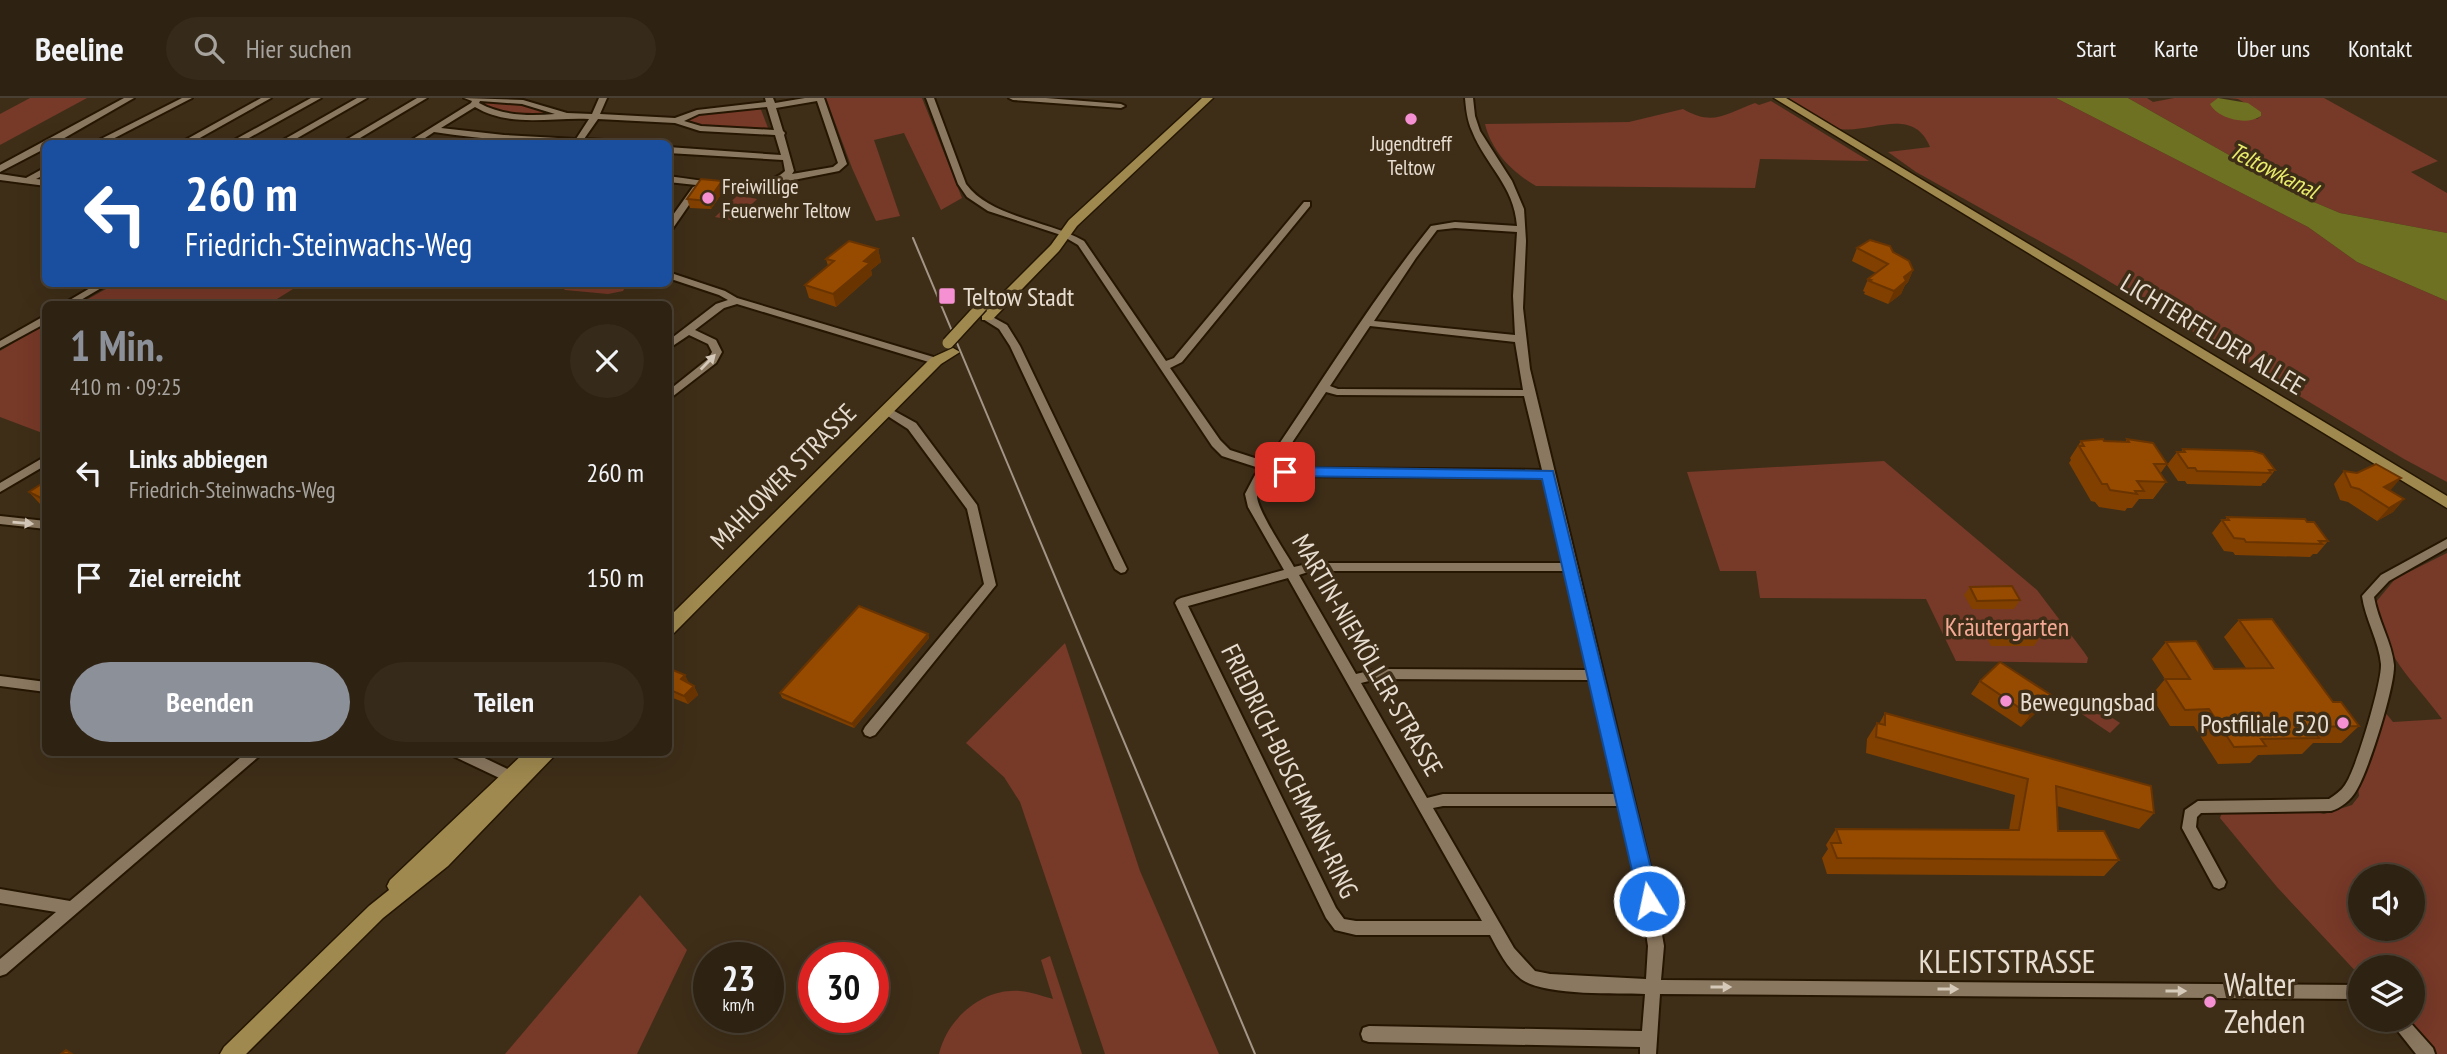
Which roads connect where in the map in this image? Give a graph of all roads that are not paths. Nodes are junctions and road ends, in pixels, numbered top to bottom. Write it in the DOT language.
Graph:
graph roads {
  1 [pos="130,98"];
  2 [pos="188,98"];
  3 [pos="267,98"];
  4 [pos="317,98"];
  5 [pos="363,98"];
  6 [pos="423,98"];
  7 [pos="603,98"];
  8 [pos="819,98"];
  9 [pos="930,98"];
  10 [pos="1013,98"];
  11 [pos="1208,98"];
  12 [pos="1461,98"];
  13 [pos="1469,98"];
  14 [pos="1779,98"];
  15 [pos="473,101"];
  16 [pos="771,102"];
  17 [pos="1121,105"];
  18 [pos="1469,110"];
  19 [pos="567,115"];
  20 [pos="594,117"];
  21 [pos="676,121"];
  22 [pos="433,129"];
  23 [pos="780,133"];
  24 [pos="53,140"];
  25 [pos="103,140"];
  26 [pos="189,140"];
  27 [pos="238,140"];
  28 [pos="287,140"];
  29 [pos="350,140"];
  30 [pos="415,140"];
  31 [pos="504,140"];
  32 [pos="579,140"];
  33 [pos="42,146"];
  34 [pos="672,150"];
  35 [pos="786,158"];
  36 [pos="0,169"];
  37 [pos="42,172"];
  38 [pos="0,177"];
  39 [pos="786,178"];
  40 [pos="672,179"];
  41 [pos="26,181"];
  42 [pos="701,181"];
  43 [pos="42,183"];
  44 [pos="1307,204"];
  45 [pos="1955,204"];
  46 [pos="672,223"];
  47 [pos="1521,229"];
  48 [pos="1063,233"];
  49 [pos="672,276"];
  50 [pos="98,287"];
  51 [pos="733,299"];
  52 [pos="73,301"];
  53 [pos="720,306"];
  54 [pos="984,311"];
  55 [pos="788,315"];
  56 [pos="42,320"];
  57 [pos="1366,323"];
  58 [pos="688,330"];
  59 [pos="1520,340"];
  60 [pos="672,343"];
  61 [pos="0,345"];
  62 [pos="936,362"];
  63 [pos="1165,366"];
  64 [pos="1322,387"];
  65 [pos="1529,393"];
  66 [pos="672,394"];
  67 [pos="887,411"];
  68 [pos="42,462"];
  69 [pos="1269,467"];
  70 [pos="1548,474"];
  71 [pos="0,488"];
  72 [pos="2447,491"];
  73 [pos="2447,503"];
  74 [pos="0,520"];
  75 [pos="42,525"];
  76 [pos="2447,542"];
  77 [pos="1570,567"];
  78 [pos="1121,569"];
  79 [pos="1293,572"];
  80 [pos="672,625"];
  81 [pos="1596,675"];
  82 [pos="1353,680"];
  83 [pos="0,681"];
  84 [pos="42,686"];
  85 [pos="870,731"];
  86 [pos="252,756"];
  87 [pos="466,756"];
  88 [pos="532,756"];
  89 [pos="544,756"];
  90 [pos="515,779"];
  91 [pos="1626,800"];
  92 [pos="1425,804"];
  93 [pos="2220,882"];
  94 [pos="0,896"];
  95 [pos="72,908"];
  96 [pos="1494,928"];
  97 [pos="0,968"];
  98 [pos="1653,987"];
  99 [pos="2348,992"];
  100 [pos="2408,1032"];
  101 [pos="1369,1034"];
  102 [pos="1649,1046"];
  103 [pos="231,1054"];
  104 [pos="2427,1054"];
  1 -- 24 [label="street"];
  2 -- 25 [label="street"];
  3 -- 26 [label="street"];
  4 -- 27 [label="street"];
  5 -- 28 [label="street"];
  6 -- 29 [label="street"];
  7 -- 20 [label="street"];
  8 -- 16 [label="street"];
  8 -- 39 [label="street"];
  9 -- 48 [label="street"];
  10 -- 17 [label="street"];
  11 -- 48 [label="main road, MAHLOWER STRASSE"];
  12 -- 18 [label="street"];
  13 -- 18 [label="street"];
  14 -- 45 [label="main road, LICHTERFELDER ALLEE"];
  15 -- 19 [label="street"];
  15 -- 19 [label="street"];
  15 -- 22 [label="street"];
  16 -- 21 [label="street"];
  16 -- 23 [label="street"];
  18 -- 47 [label="street"];
  19 -- 20 [label="street"];
  20 -- 21 [label="street"];
  20 -- 32 [label="street"];
  21 -- 23 [label="street"];
  22 -- 30 [label="street"];
  22 -- 31 [label="street"];
  23 -- 35 [label="street"];
  33 -- 36 [label="street"];
  34 -- 35 [label="street"];
  35 -- 39 [label="street"];
  37 -- 41 [label="street"];
  38 -- 41 [label="street"];
  39 -- 42 [label="street"];
  40 -- 42 [label="street"];
  41 -- 43 [label="street"];
  42 -- 46 [label="street"];
  44 -- 63 [label="street"];
  45 -- 72 [label="main road, LICHTERFELDER ALLEE"];
  45 -- 73 [label="main road, LICHTERFELDER ALLEE"];
  47 -- 57 [label="street, MARTIN-NIEMÖLLER-STRASSE"];
  47 -- 59 [label="street"];
  48 -- 54 [label="main road, MAHLOWER STRASSE"];
  48 -- 63 [label="street"];
  49 -- 51 [label="street"];
  50 -- 52 [label="street"];
  51 -- 53 [label="street"];
  51 -- 55 [label="street"];
  53 -- 55 [label="street"];
  53 -- 58 [label="street"];
  54 -- 62 [label="main road, MAHLOWER STRASSE"];
  54 -- 78 [label="street"];
  55 -- 62 [label="street"];
  56 -- 61 [label="street"];
  57 -- 59 [label="street"];
  57 -- 64 [label="street, MARTIN-NIEMÖLLER-STRASSE"];
  58 -- 60 [label="street"];
  66 -- 58 [label="street, one-way"];
  59 -- 65 [label="street"];
  62 -- 67 [label="main road, MAHLOWER STRASSE"];
  63 -- 69 [label="street"];
  64 -- 65 [label="street"];
  64 -- 69 [label="street, MARTIN-NIEMÖLLER-STRASSE"];
  65 -- 70 [label="street"];
  67 -- 80 [label="main road, MAHLOWER STRASSE"];
  67 -- 85 [label="street"];
  68 -- 71 [label="street"];
  69 -- 70 [label="street"];
  69 -- 79 [label="street, MARTIN-NIEMÖLLER-STRASSE"];
  70 -- 77 [label="street"];
  74 -- 75 [label="street, one-way"];
  76 -- 93 [label="street"];
  77 -- 79 [label="street"];
  77 -- 81 [label="street"];
  79 -- 82 [label="street, MARTIN-NIEMÖLLER-STRASSE"];
  79 -- 96 [label="street, FRIEDRICH-BUSCHMANN-RING"];
  81 -- 82 [label="street"];
  81 -- 91 [label="street"];
  82 -- 92 [label="street, MARTIN-NIEMÖLLER-STRASSE"];
  83 -- 84 [label="street"];
  86 -- 95 [label="street"];
  87 -- 90 [label="street"];
  88 -- 90 [label="main road"];
  89 -- 90 [label="main road"];
  90 -- 103 [label="main road"];
  91 -- 92 [label="street"];
  91 -- 98 [label="street"];
  92 -- 96 [label="street, MARTIN-NIEMÖLLER-STRASSE"];
  94 -- 95 [label="street"];
  95 -- 97 [label="street"];
  96 -- 98 [label="street, MARTIN-NIEMÖLLER-STRASSE"];
  98 -- 99 [label="street, KLEISTSTRASSE, one-way"];
  98 -- 102 [label="street"];
  100 -- 104 [label="street"];
  101 -- 102 [label="street"];
}
